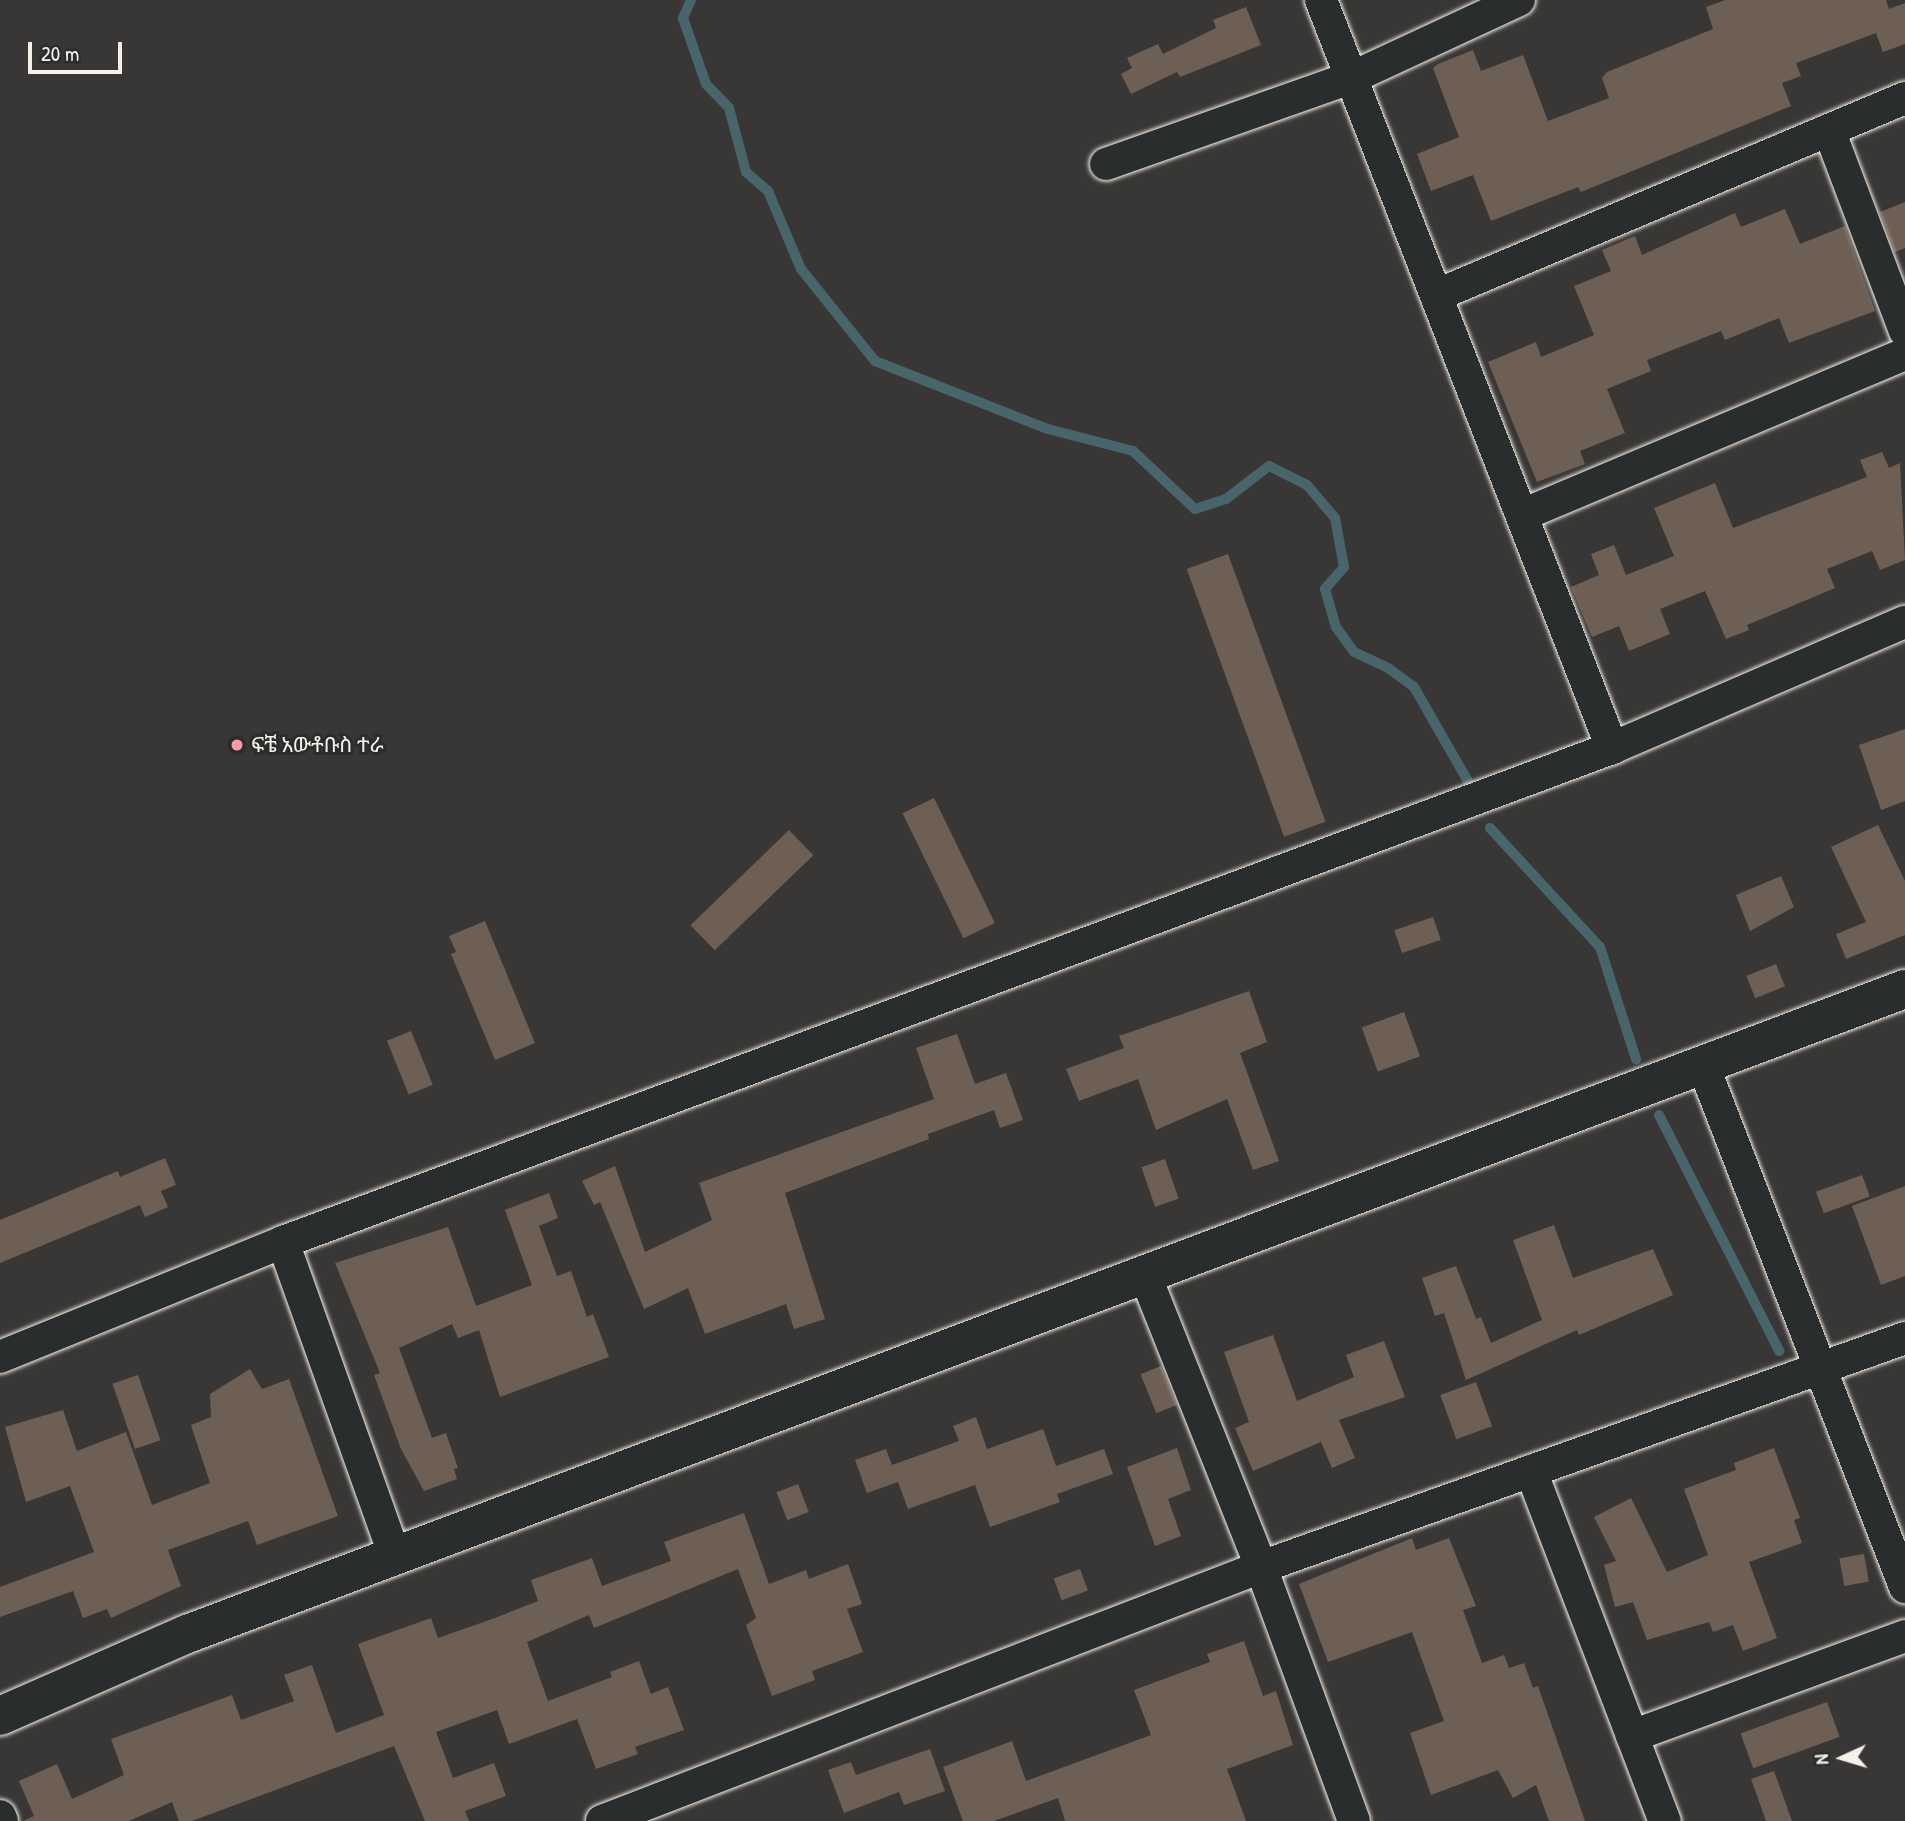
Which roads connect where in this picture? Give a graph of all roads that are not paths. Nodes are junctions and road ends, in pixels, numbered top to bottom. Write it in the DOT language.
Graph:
graph roads {
  1 [pos="1321,0"];
  2 [pos="1519,0"];
  3 [pos="1353,77"];
  4 [pos="1905,98"];
  5 [pos="1829,130"];
  6 [pos="1106,164"];
  7 [pos="1437,295"];
  8 [pos="1905,331"];
  9 [pos="1905,354"];
  10 [pos="1522,516"];
  11 [pos="1905,622"];
  12 [pos="1612,748"];
  13 [pos="1905,989"];
  14 [pos="1703,1065"];
  15 [pos="283,1242"];
  16 [pos="1145,1275"];
  17 [pos="1905,1338"];
  18 [pos="0,1357"];
  19 [pos="1822,1368"];
  20 [pos="1531,1471"];
  21 [pos="395,1556"];
  22 [pos="1261,1567"];
  23 [pos="1905,1587"];
  24 [pos="1905,1636"];
  25 [pos="0,1716"];
  26 [pos="1632,1736"];
  27 [pos="602,1821"];
  28 [pos="1354,1821"];
  29 [pos="1665,1821"];
  1 -- 3 [label="street"];
  2 -- 3 [label="street"];
  3 -- 6 [label="street"];
  3 -- 7 [label="street"];
  4 -- 5 [label="street"];
  5 -- 7 [label="street"];
  5 -- 8 [label="street"];
  7 -- 10 [label="street"];
  9 -- 10 [label="street"];
  10 -- 12 [label="street"];
  11 -- 12 [label="street"];
  12 -- 15 [label="street"];
  13 -- 14 [label="street"];
  14 -- 16 [label="street"];
  14 -- 19 [label="street"];
  15 -- 18 [label="street"];
  15 -- 21 [label="street"];
  16 -- 21 [label="street"];
  16 -- 22 [label="street"];
  17 -- 19 [label="street"];
  19 -- 20 [label="street"];
  19 -- 23 [label="street"];
  20 -- 22 [label="street"];
  20 -- 26 [label="street"];
  21 -- 25 [label="street"];
  22 -- 27 [label="street"];
  22 -- 28 [label="street"];
  24 -- 26 [label="street"];
  26 -- 29 [label="street"];
}
